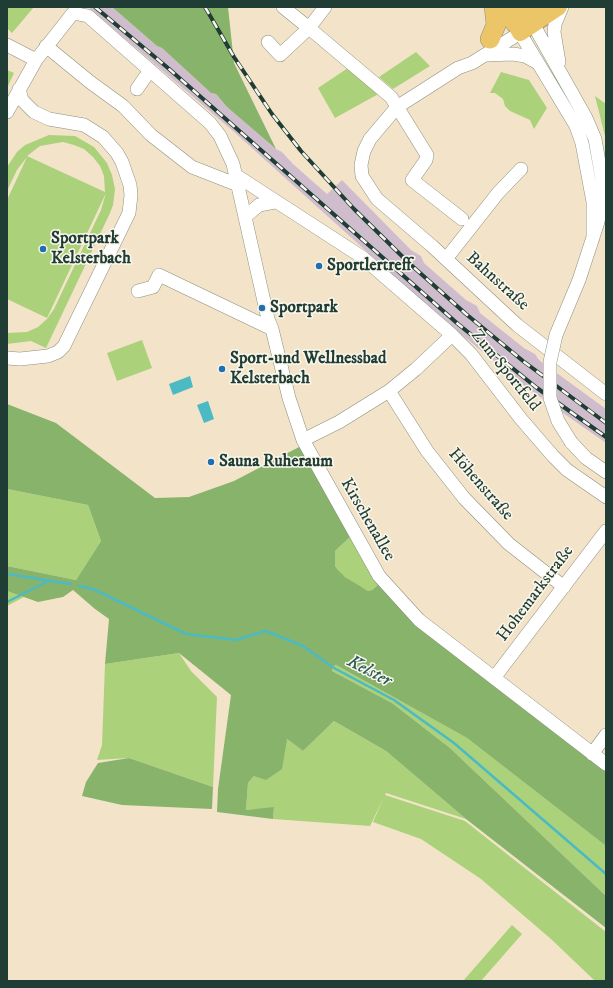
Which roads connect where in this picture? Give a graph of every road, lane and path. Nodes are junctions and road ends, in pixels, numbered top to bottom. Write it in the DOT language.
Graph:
graph roads {
  1 [pos="283,7"];
  2 [pos="325,7"];
  3 [pos="494,7"];
  4 [pos="560,7"];
  5 [pos="522,16"];
  6 [pos="309,28"];
  7 [pos="268,42"];
  8 [pos="7,45"];
  9 [pos="46,46"];
  10 [pos="487,47"];
  11 [pos="36,60"];
  12 [pos="538,63"];
  13 [pos="150,70"];
  14 [pos="562,74"];
  15 [pos="20,89"];
  16 [pos="138,89"];
  17 [pos="397,106"];
  18 [pos="7,112"];
  19 [pos="521,169"];
  20 [pos="237,180"];
  21 [pos="275,202"];
  22 [pos="245,217"];
  23 [pos="462,219"];
  24 [pos="591,244"];
  25 [pos="446,259"];
  26 [pos="138,291"];
  27 [pos="272,329"];
  28 [pos="452,335"];
  29 [pos="7,358"];
  30 [pos="389,391"];
  31 [pos="606,394"];
  32 [pos="303,440"];
  33 [pos="606,472"];
  34 [pos="606,497"];
  35 [pos="606,531"];
  36 [pos="564,587"];
  37 [pos="494,678"];
  38 [pos="606,735"];
  39 [pos="592,754"];
  40 [pos="606,764"];
  1 -- 6 [label="street"];
  2 -- 6 [label="street"];
  3 -- 10 [label="highway"];
  4 -- 5 [label="main road"];
  4 -- 14 [label="street"];
  5 -- 10 [label="street, Bahnstraße"];
  5 -- 12 [label="street"];
  5 -- 14 [label="street"];
  6 -- 7 [label="street"];
  6 -- 17 [label="street"];
  8 -- 11 [label="street"];
  9 -- 11 [label="street"];
  9 -- 13 [label="street, Kirschenallee"];
  9 -- 20 [label="street, Zum Sportfeld"];
  10 -- 12 [label="street"];
  10 -- 17 [label="street, Bahnstraße"];
  11 -- 15 [label="street"];
  12 -- 24 [label="street"];
  13 -- 16 [label="street"];
  13 -- 20 [label="street, Kirschenallee"];
  14 -- 24 [label="street"];
  15 -- 18 [label="street"];
  15 -- 29 [label="street"];
  17 -- 23 [label="street"];
  17 -- 25 [label="street, Bahnstraße"];
  19 -- 25 [label="street"];
  20 -- 21 [label="street, Zum Sportfeld"];
  20 -- 22 [label="street, Kirschenallee"];
  21 -- 22 [label="street"];
  21 -- 28 [label="street, Zum Sportfeld"];
  22 -- 27 [label="street, Kirschenallee"];
  24 -- 33 [label="street, bridge"];
  25 -- 31 [label="street, Bahnstraße"];
  26 -- 27 [label="street"];
  27 -- 32 [label="street, Kirschenallee"];
  28 -- 30 [label="street"];
  28 -- 34 [label="street, Zum Sportfeld"];
  30 -- 32 [label="street"];
  30 -- 36 [label="street, Höhenstraße"];
  32 -- 37 [label="street, Kirschenallee"];
  35 -- 36 [label="street, Hohemarkstraße"];
  36 -- 37 [label="street, Hohemarkstraße"];
  37 -- 39 [label="street, Kirschenallee"];
  38 -- 39 [label="street"];
  39 -- 40 [label="street, Kirschenallee"];
}
